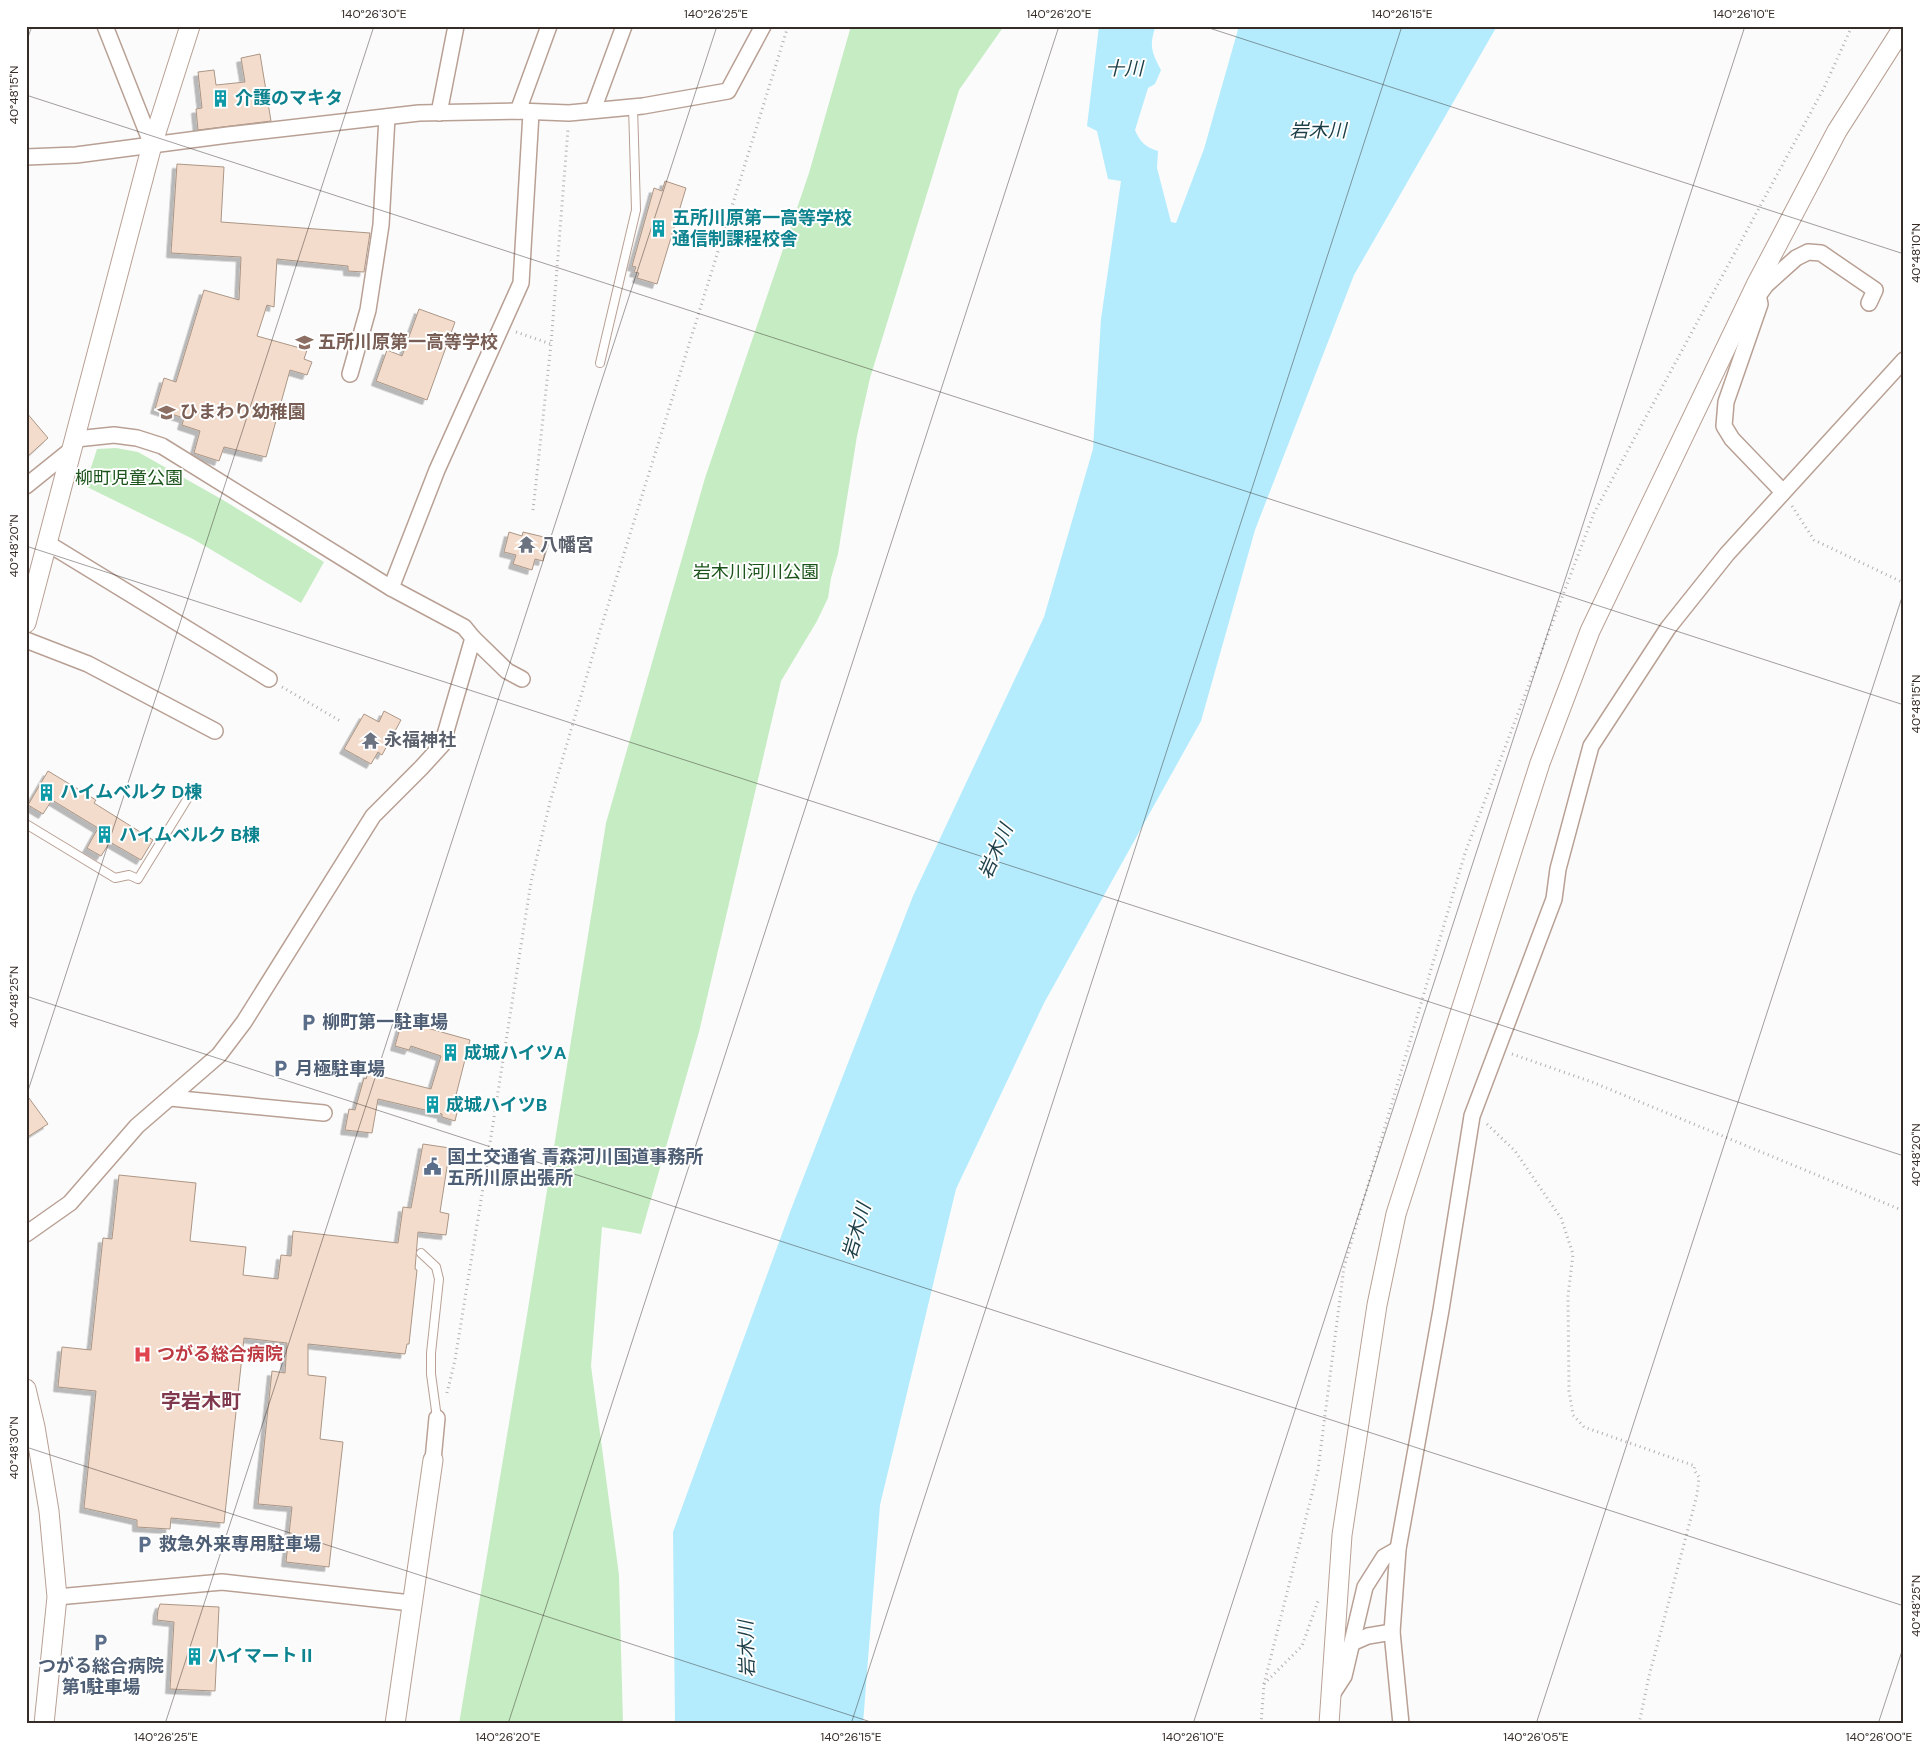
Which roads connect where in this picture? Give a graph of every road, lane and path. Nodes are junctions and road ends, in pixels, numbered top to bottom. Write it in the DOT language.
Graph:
graph roads {
  1 [pos="105,26"];
  2 [pos="190,26"];
  3 [pos="456,26"];
  4 [pos="549,26"];
  5 [pos="624,26"];
  6 [pos="763,26"];
  7 [pos="788,26"];
  8 [pos="1904,26"];
  9 [pos="633,106"];
  10 [pos="593,110"];
  11 [pos="525,112"];
  12 [pos="438,113"];
  13 [pos="569,113"];
  14 [pos="387,117"];
  15 [pos="152,145"];
  16 [pos="26,158"];
  17 [pos="1757,290"];
  18 [pos="1868,303"];
  19 [pos="501,327"];
  20 [pos="551,344"];
  21 [pos="1904,360"];
  22 [pos="600,363"];
  23 [pos="350,374"];
  24 [pos="74,444"];
  25 [pos="26,486"];
  26 [pos="1783,492"];
  27 [pos="533,510"];
  28 [pos="47,543"];
  29 [pos="1904,583"];
  30 [pos="391,588"];
  31 [pos="26,624"];
  32 [pos="473,638"];
  33 [pos="26,640"];
  34 [pos="522,678"];
  35 [pos="270,679"];
  36 [pos="342,722"];
  37 [pos="215,731"];
  38 [pos="194,788"];
  39 [pos="26,824"];
  40 [pos="1498,1049"];
  41 [pos="170,1098"];
  42 [pos="1474,1112"];
  43 [pos="324,1113"];
  44 [pos="1904,1211"];
  45 [pos="26,1234"];
  46 [pos="421,1253"];
  47 [pos="26,1390"];
  48 [pos="438,1418"];
  49 [pos="30,1428"];
  50 [pos="432,1460"];
  51 [pos="1398,1549"];
  52 [pos="57,1597"];
  53 [pos="1318,1600"];
  54 [pos="411,1603"];
  55 [pos="1392,1632"];
  56 [pos="1352,1643"];
  57 [pos="1264,1684"];
  58 [pos="1330,1696"];
  59 [pos="44,1724"];
  60 [pos="395,1724"];
  61 [pos="1329,1724"];
  62 [pos="1401,1724"];
  63 [pos="1639,1724"];
  1 -- 15 [label="street"];
  2 -- 15 [label="street"];
  3 -- 12 [label="street"];
  4 -- 11 [label="street"];
  5 -- 10 [label="street"];
  6 -- 9 [label="street"];
  7 -- 48 [label="path"];
  8 -- 17 [label="street"];
  9 -- 10 [label="street"];
  9 -- 22 [label="lane"];
  10 -- 13 [label="street"];
  11 -- 12 [label="street"];
  11 -- 13 [label="street"];
  11 -- 19 [label="street"];
  12 -- 14 [label="street"];
  13 -- 20 [label="path"];
  14 -- 15 [label="street"];
  14 -- 23 [label="street"];
  15 -- 16 [label="street"];
  15 -- 24 [label="street"];
  17 -- 18 [label="street"];
  17 -- 26 [label="street"];
  17 -- 58 [label="street"];
  19 -- 20 [label="path"];
  19 -- 30 [label="street"];
  20 -- 27 [label="path"];
  21 -- 26 [label="street"];
  24 -- 25 [label="street"];
  24 -- 28 [label="street"];
  24 -- 30 [label="street"];
  26 -- 29 [label="path"];
  26 -- 40 [label="street"];
  28 -- 31 [label="street"];
  28 -- 35 [label="street"];
  30 -- 32 [label="street"];
  32 -- 34 [label="street"];
  32 -- 41 [label="street"];
  33 -- 37 [label="street"];
  35 -- 36 [label="path"];
  38 -- 39 [label="lane"];
  40 -- 42 [label="street"];
  40 -- 44 [label="path"];
  41 -- 43 [label="street"];
  41 -- 45 [label="street"];
  42 -- 51 [label="street"];
  42 -- 63 [label="path"];
  46 -- 48 [label="lane"];
  47 -- 49 [label="street"];
  48 -- 50 [label="street"];
  49 -- 52 [label="street"];
  50 -- 54 [label="street"];
  51 -- 55 [label="street"];
  51 -- 56 [label="street"];
  52 -- 54 [label="street"];
  52 -- 59 [label="street"];
  53 -- 57 [label="path"];
  54 -- 60 [label="street"];
  55 -- 56 [label="street"];
  55 -- 62 [label="street"];
  56 -- 58 [label="street"];
  58 -- 61 [label="street"];
}
